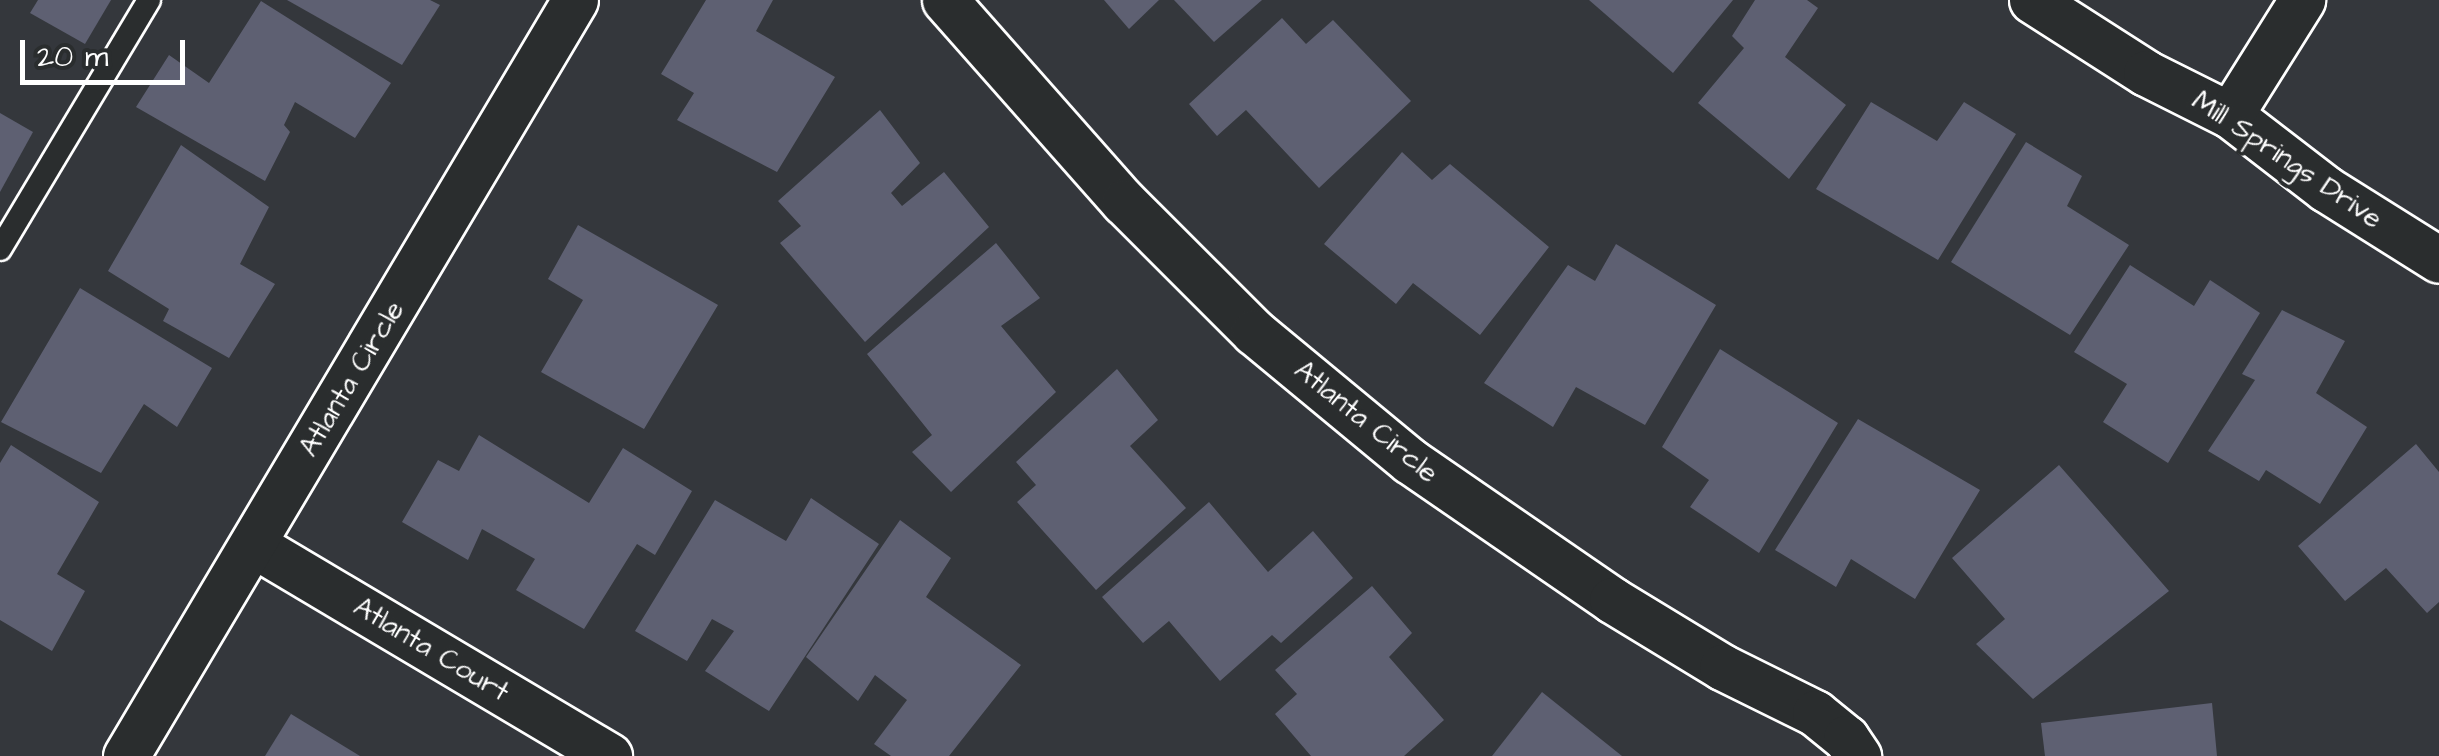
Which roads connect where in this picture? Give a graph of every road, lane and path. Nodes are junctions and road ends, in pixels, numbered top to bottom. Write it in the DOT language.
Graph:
graph roads {
  1 [pos="149,0"];
  2 [pos="575,0"];
  3 [pos="945,0"];
  4 [pos="2032,0"];
  5 [pos="2302,0"];
  6 [pos="2230,115"];
  7 [pos="0,249"];
  8 [pos="2439,260"];
  9 [pos="254,545"];
  10 [pos="126,756"];
  11 [pos="609,756"];
  12 [pos="1858,756"];
  1 -- 7 [label="lane"];
  2 -- 9 [label="street, Atlanta Circle"];
  3 -- 12 [label="street, Atlanta Circle"];
  4 -- 6 [label="street, Mill Springs Drive"];
  5 -- 6 [label="street"];
  6 -- 8 [label="street, Mill Springs Drive"];
  9 -- 10 [label="street, Atlanta Circle"];
  9 -- 11 [label="street, Atlanta Court"];
}
